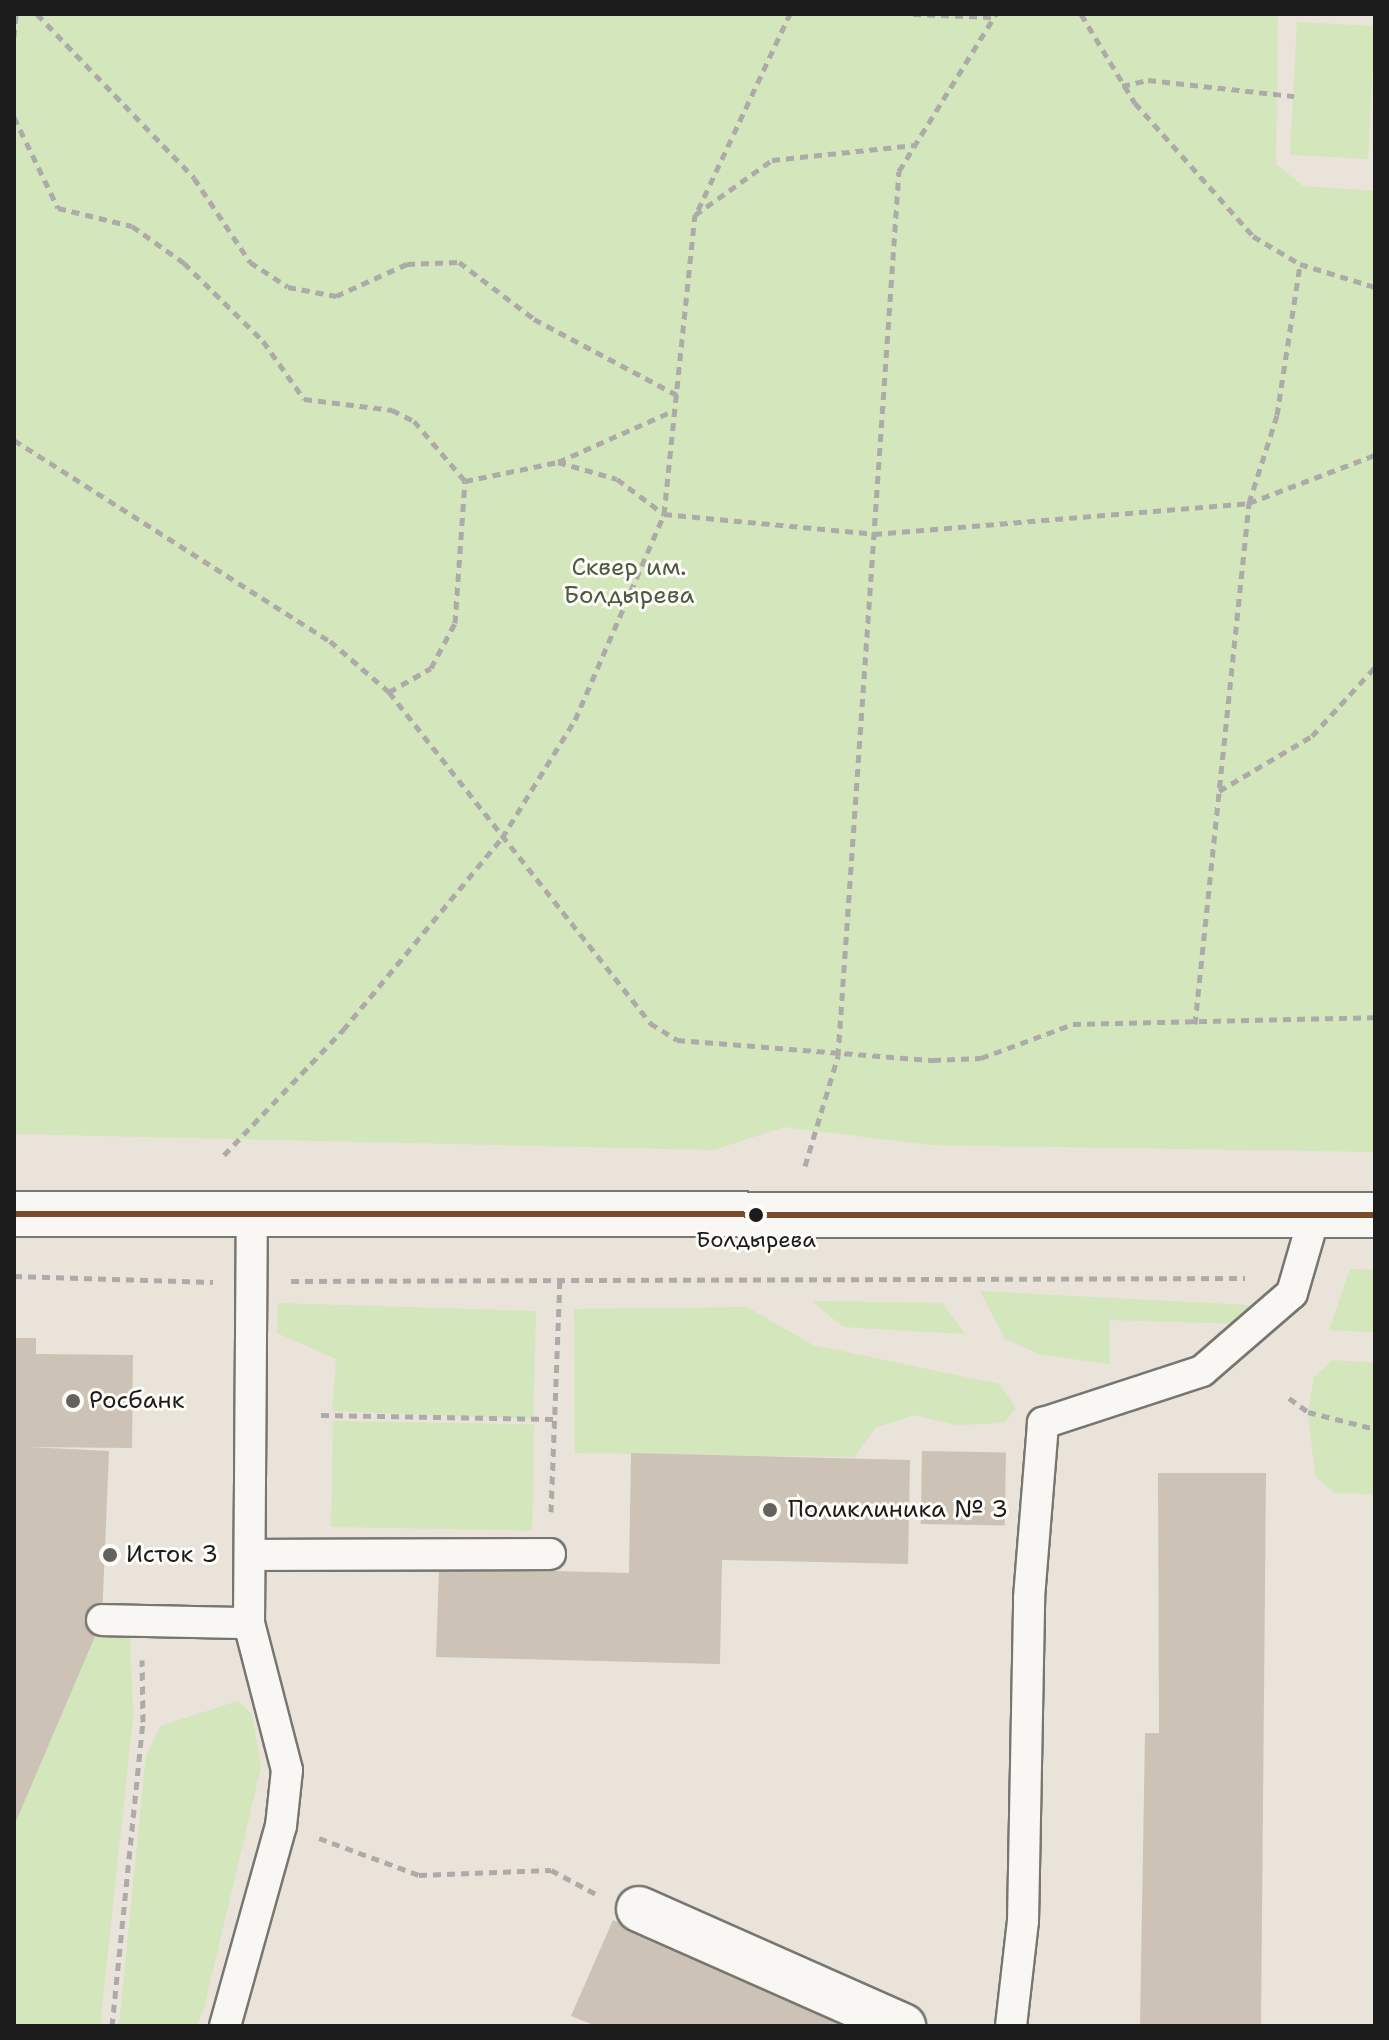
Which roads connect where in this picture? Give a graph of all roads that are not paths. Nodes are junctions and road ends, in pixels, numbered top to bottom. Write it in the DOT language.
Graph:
graph roads {
  1 [pos="14,1214"];
  2 [pos="1315,1214"];
  3 [pos="1375,1215"];
  4 [pos="252,1219"];
  5 [pos="550,1554"];
  6 [pos="250,1555"];
  7 [pos="102,1620"];
  8 [pos="249,1623"];
  9 [pos="639,1909"];
  10 [pos="225,2026"];
  11 [pos="903,2026"];
  12 [pos="1011,2026"];
  1 -- 4 [label="street"];
  2 -- 3 [label="street"];
  2 -- 4 [label="street"];
  2 -- 12 [label="lane"];
  4 -- 6 [label="lane"];
  5 -- 6 [label="lane"];
  6 -- 8 [label="lane"];
  7 -- 8 [label="lane"];
  8 -- 10 [label="lane"];
  9 -- 11 [label="street"];
}
